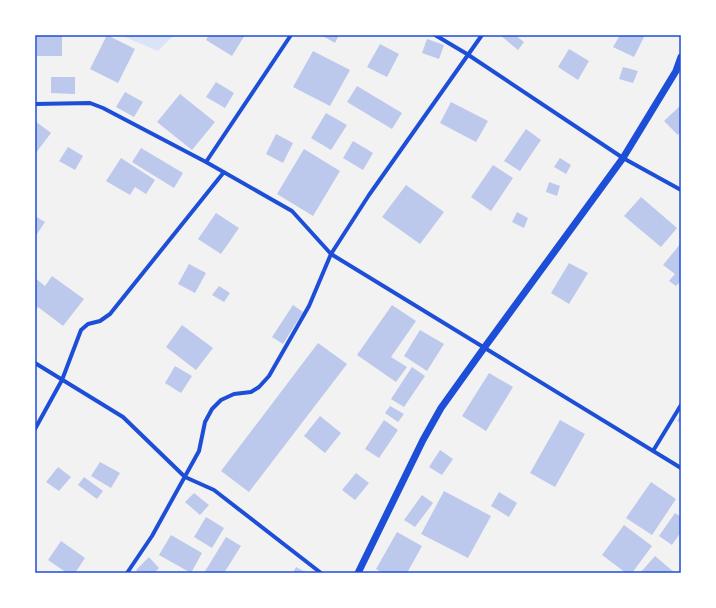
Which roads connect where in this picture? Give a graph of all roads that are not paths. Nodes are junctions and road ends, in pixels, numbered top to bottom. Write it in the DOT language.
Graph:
graph roads {
  1 [pos="291,35"];
  2 [pos="434,35"];
  3 [pos="482,35"];
  4 [pos="467,54"];
  5 [pos="681,57"];
  6 [pos="35,104"];
  7 [pos="623,158"];
  8 [pos="206,162"];
  9 [pos="224,172"];
  10 [pos="681,190"];
  11 [pos="331,254"];
  12 [pos="484,348"];
  13 [pos="35,363"];
  14 [pos="62,380"];
  15 [pos="681,405"];
  16 [pos="35,429"];
  17 [pos="653,451"];
  18 [pos="681,468"];
  19 [pos="185,477"];
  20 [pos="127,573"];
  21 [pos="321,573"];
  22 [pos="358,573"];
  1 -- 8 [label="street"];
  2 -- 4 [label="street"];
  3 -- 4 [label="street"];
  4 -- 7 [label="street"];
  4 -- 11 [label="street"];
  5 -- 7 [label="street"];
  6 -- 8 [label="street"];
  7 -- 10 [label="street"];
  7 -- 12 [label="street"];
  8 -- 9 [label="street"];
  9 -- 11 [label="street"];
  9 -- 14 [label="street"];
  11 -- 12 [label="street"];
  11 -- 19 [label="street"];
  12 -- 17 [label="street"];
  12 -- 22 [label="street"];
  13 -- 14 [label="street"];
  14 -- 16 [label="street"];
  14 -- 19 [label="street"];
  15 -- 17 [label="street"];
  17 -- 18 [label="street"];
  19 -- 20 [label="street"];
  19 -- 21 [label="street"];
}
